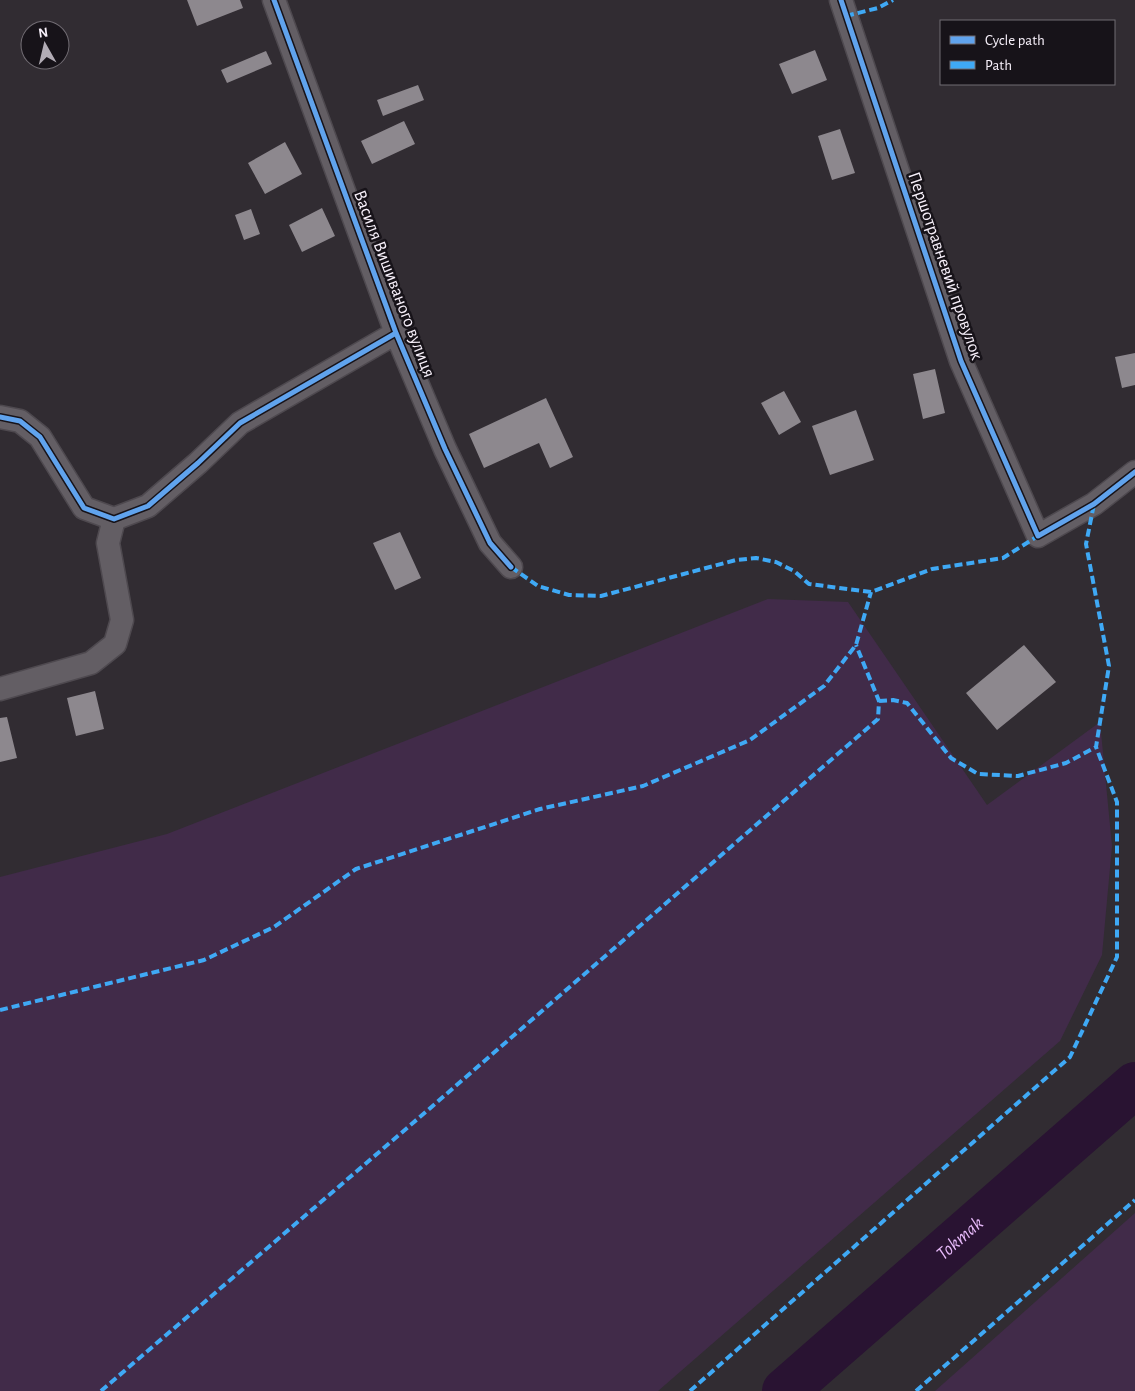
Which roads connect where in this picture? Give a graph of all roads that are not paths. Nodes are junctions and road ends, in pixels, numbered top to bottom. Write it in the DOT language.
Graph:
graph roads {
  1 [pos="274,0"];
  2 [pos="841,0"];
  3 [pos="396,333"];
  4 [pos="0,417"];
  5 [pos="1135,472"];
  6 [pos="114,519"];
  7 [pos="511,568"];
  8 [pos="0,689"];
  1 -- 3 [label="street, Василя Вишиваного вулиця"];
  2 -- 5 [label="street, Першотравневий провулок"];
  3 -- 6 [label="street"];
  3 -- 7 [label="street, Василя Вишиваного вулиця"];
  4 -- 6 [label="street"];
  6 -- 8 [label="street"];
}
